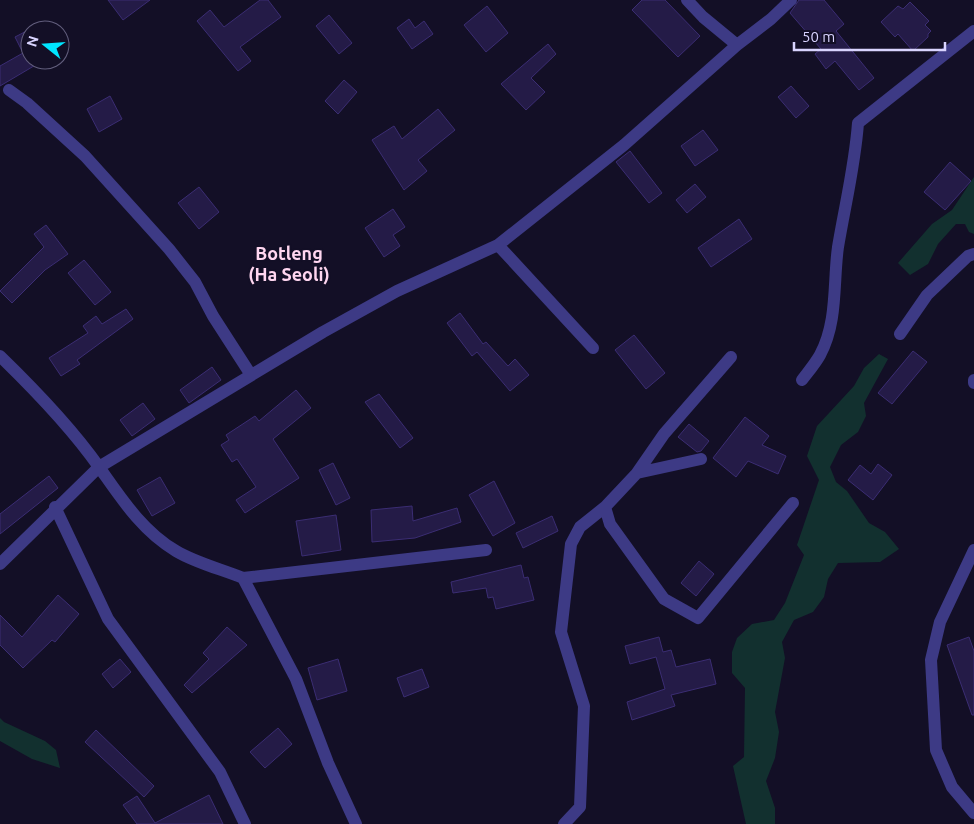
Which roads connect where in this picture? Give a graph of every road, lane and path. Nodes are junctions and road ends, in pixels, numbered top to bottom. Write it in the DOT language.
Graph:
graph roads {
  1 [pos="687,0"];
  2 [pos="791,0"];
  3 [pos="974,30"];
  4 [pos="737,45"];
  5 [pos="9,90"];
  6 [pos="498,245"];
  7 [pos="974,254"];
  8 [pos="900,334"];
  9 [pos="593,348"];
  10 [pos="0,356"];
  11 [pos="730,357"];
  12 [pos="251,375"];
  13 [pos="802,380"];
  14 [pos="701,459"];
  15 [pos="99,466"];
  16 [pos="637,473"];
  17 [pos="793,503"];
  18 [pos="55,507"];
  19 [pos="605,507"];
  20 [pos="486,550"];
  21 [pos="974,550"];
  22 [pos="0,564"];
  23 [pos="243,578"];
  24 [pos="974,812"];
  25 [pos="245,824"];
  26 [pos="356,824"];
  27 [pos="564,824"];
  1 -- 4 [label="street"];
  2 -- 4 [label="street"];
  3 -- 13 [label="street"];
  4 -- 6 [label="street"];
  5 -- 12 [label="street"];
  6 -- 9 [label="street"];
  6 -- 12 [label="street"];
  7 -- 8 [label="street"];
  10 -- 15 [label="street"];
  11 -- 16 [label="street"];
  12 -- 15 [label="street"];
  14 -- 16 [label="street"];
  15 -- 18 [label="street"];
  15 -- 23 [label="street"];
  16 -- 19 [label="street"];
  17 -- 19 [label="street"];
  18 -- 22 [label="street"];
  18 -- 25 [label="street"];
  19 -- 27 [label="street"];
  20 -- 23 [label="street"];
  21 -- 24 [label="street"];
  23 -- 26 [label="street"];
}
